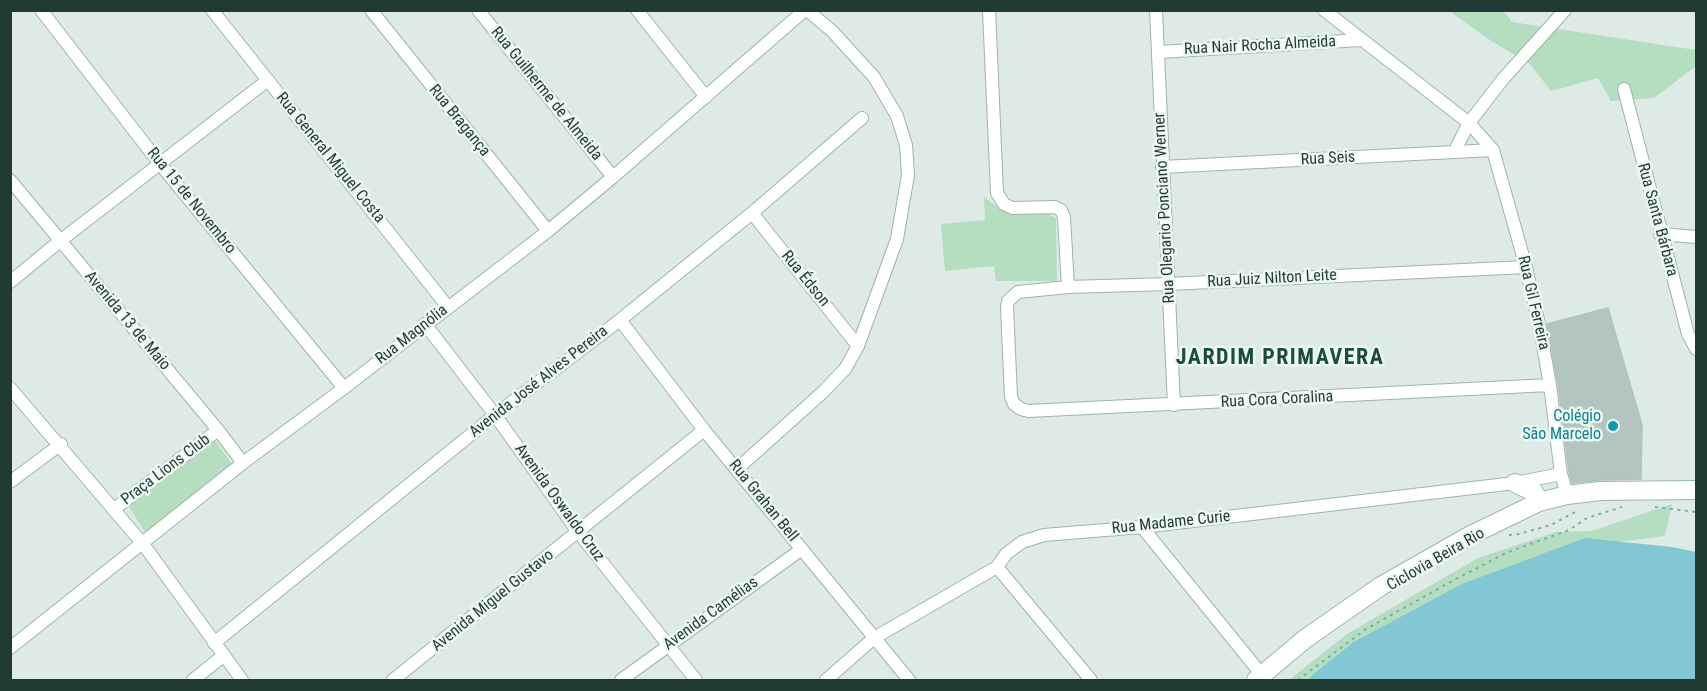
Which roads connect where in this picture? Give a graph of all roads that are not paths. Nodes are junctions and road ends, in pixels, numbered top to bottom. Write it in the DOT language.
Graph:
graph roads {
  1 [pos="41,10"];
  2 [pos="212,10"];
  3 [pos="371,10"];
  4 [pos="478,10"];
  5 [pos="637,10"];
  6 [pos="806,10"];
  7 [pos="989,10"];
  8 [pos="1156,10"];
  9 [pos="1324,10"];
  10 [pos="1566,10"];
  11 [pos="1361,40"];
  12 [pos="1159,52"];
  13 [pos="268,80"];
  14 [pos="1624,89"];
  15 [pos="706,97"];
  16 [pos="862,118"];
  17 [pos="1469,123"];
  18 [pos="1493,150"];
  19 [pos="1454,152"];
  20 [pos="160,164"];
  21 [pos="1162,167"];
  22 [pos="613,177"];
  23 [pos="10,180"];
  24 [pos="752,213"];
  25 [pos="548,231"];
  26 [pos="1660,234"];
  27 [pos="1696,237"];
  28 [pos="60,241"];
  29 [pos="1526,267"];
  30 [pos="10,282"];
  31 [pos="1169,284"];
  32 [pos="1068,287"];
  33 [pos="448,307"];
  34 [pos="620,320"];
  35 [pos="425,324"];
  36 [pos="858,346"];
  37 [pos="1696,349"];
  38 [pos="1550,385"];
  39 [pos="10,388"];
  40 [pos="344,388"];
  41 [pos="1011,397"];
  42 [pos="1174,405"];
  43 [pos="495,415"];
  44 [pos="218,430"];
  45 [pos="704,430"];
  46 [pos="61,444"];
  47 [pos="243,464"];
  48 [pos="737,469"];
  49 [pos="1561,474"];
  50 [pos="10,482"];
  51 [pos="1515,483"];
  52 [pos="1696,490"];
  53 [pos="1567,495"];
  54 [pos="1539,502"];
  55 [pos="114,509"];
  56 [pos="1142,527"];
  57 [pos="578,532"];
  58 [pos="143,544"];
  59 [pos="802,549"];
  60 [pos="997,567"];
  61 [pos="874,638"];
  62 [pos="214,643"];
  63 [pos="669,644"];
  64 [pos="10,648"];
  65 [pos="223,656"];
  66 [pos="1259,678"];
  67 [pos="193,681"];
  68 [pos="242,681"];
  69 [pos="393,681"];
  70 [pos="621,681"];
  71 [pos="696,681"];
  72 [pos="826,681"];
  73 [pos="909,681"];
  74 [pos="1090,681"];
  1 -- 20 [label="street, Rua 15 de Novembro"];
  2 -- 13 [label="street, Rua General Miguel Costa"];
  3 -- 25 [label="street, Rua Bragança"];
  4 -- 22 [label="street, Rua Guilherme de Almeida"];
  5 -- 15 [label="street"];
  6 -- 15 [label="street, Rua Magnólia"];
  6 -- 36 [label="street"];
  7 -- 32 [label="street"];
  8 -- 12 [label="street, Rua Olegario Ponciano Werner"];
  9 -- 11 [label="street, Rua Gil Ferreira"];
  10 -- 17 [label="street"];
  11 -- 12 [label="street, Rua Nair Rocha Almeida"];
  11 -- 17 [label="street, Rua Gil Ferreira"];
  12 -- 21 [label="street, Rua Olegario Ponciano Werner"];
  13 -- 20 [label="street"];
  13 -- 33 [label="street, Rua General Miguel Costa"];
  14 -- 26 [label="street, Rua Santa Bárbara"];
  15 -- 22 [label="street, Rua Magnólia"];
  16 -- 24 [label="street, Avenida José Alves Pereira"];
  17 -- 18 [label="street, Rua Gil Ferreira"];
  17 -- 19 [label="street"];
  18 -- 19 [label="street, Rua Seis"];
  18 -- 29 [label="street, Rua Gil Ferreira"];
  19 -- 21 [label="street, Rua Seis"];
  20 -- 28 [label="street"];
  20 -- 40 [label="street, Rua 15 de Novembro"];
  21 -- 31 [label="street, Rua Olegario Ponciano Werner"];
  22 -- 25 [label="street, Rua Magnólia"];
  23 -- 28 [label="street, Avenida 13 de Maio"];
  24 -- 34 [label="street, Avenida José Alves Pereira"];
  24 -- 36 [label="street, Rua Édson"];
  25 -- 33 [label="street, Rua Magnólia"];
  26 -- 27 [label="street"];
  26 -- 37 [label="street, Rua Santa Bárbara"];
  28 -- 30 [label="street"];
  28 -- 44 [label="street, Avenida 13 de Maio"];
  29 -- 31 [label="street, Rua Juiz Nilton Leite"];
  29 -- 38 [label="street, Rua Gil Ferreira"];
  31 -- 32 [label="street, Rua Juiz Nilton Leite"];
  31 -- 42 [label="street, Rua Olegario Ponciano Werner"];
  32 -- 41 [label="street, Rua Juiz Nilton Leite"];
  33 -- 35 [label="street, Rua Magnólia"];
  34 -- 43 [label="street, Avenida José Alves Pereira"];
  34 -- 45 [label="street, Rua Grahan Bell"];
  35 -- 40 [label="street, Rua Magnólia"];
  35 -- 43 [label="street, Avenida Oswaldo Cruz"];
  36 -- 48 [label="street"];
  38 -- 42 [label="street, Rua Cora Coralina"];
  38 -- 49 [label="street, Rua Gil Ferreira"];
  39 -- 46 [label="street"];
  40 -- 47 [label="street, Rua Magnólia"];
  41 -- 42 [label="street, Rua Cora Coralina"];
  43 -- 57 [label="street, Avenida Oswaldo Cruz"];
  43 -- 62 [label="street, Avenida José Alves Pereira"];
  44 -- 47 [label="street, Avenida 13 de Maio"];
  44 -- 55 [label="street, Praça Lions Club"];
  45 -- 48 [label="street, Rua Grahan Bell"];
  45 -- 57 [label="street, Avenida Miguel Gustavo"];
  46 -- 50 [label="street"];
  46 -- 55 [label="street"];
  47 -- 58 [label="street, Rua Magnólia"];
  48 -- 59 [label="street, Rua Grahan Bell"];
  49 -- 51 [label="street, Rua Madame Curie"];
  49 -- 53 [label="street, Rua Gil Ferreira"];
  51 -- 54 [label="main road"];
  51 -- 56 [label="street, Rua Madame Curie"];
  52 -- 53 [label="main road"];
  53 -- 54 [label="main road"];
  54 -- 66 [label="main road"];
  55 -- 58 [label="street"];
  56 -- 60 [label="street, Rua Madame Curie"];
  56 -- 66 [label="street"];
  57 -- 63 [label="street, Avenida Oswaldo Cruz"];
  57 -- 69 [label="street, Avenida Miguel Gustavo"];
  58 -- 62 [label="street"];
  58 -- 64 [label="street, Rua Magnólia"];
  59 -- 61 [label="street, Rua Grahan Bell"];
  59 -- 63 [label="street, Avenida Camélias"];
  60 -- 61 [label="street, Rua Madame Curie"];
  60 -- 74 [label="street"];
  61 -- 72 [label="street, Rua Madame Curie"];
  61 -- 73 [label="street, Rua Grahan Bell"];
  62 -- 65 [label="street"];
  63 -- 70 [label="street, Avenida Camélias"];
  63 -- 71 [label="street, Avenida Oswaldo Cruz"];
  65 -- 67 [label="street"];
  65 -- 68 [label="street"];
}
